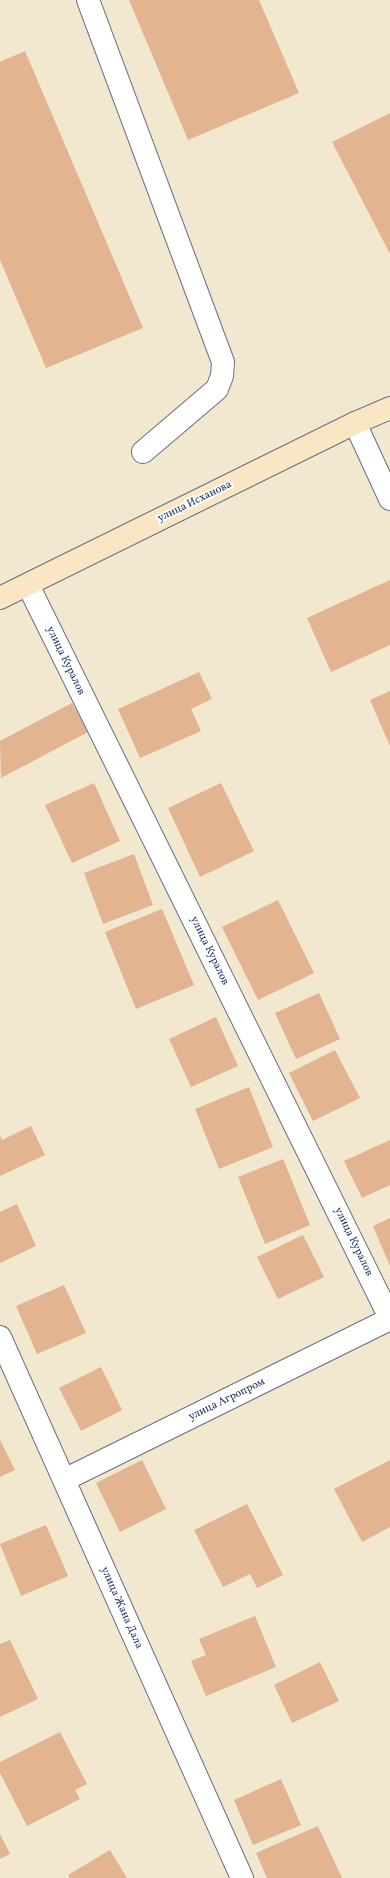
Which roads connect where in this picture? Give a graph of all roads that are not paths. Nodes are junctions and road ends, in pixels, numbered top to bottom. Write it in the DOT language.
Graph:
graph roads {
  1 [pos="88,0"];
  2 [pos="390,408"];
  3 [pos="355,423"];
  4 [pos="143,452"];
  5 [pos="390,499"];
  6 [pos="28,585"];
  7 [pos="0,598"];
  8 [pos="390,1318"];
  9 [pos="0,1337"];
  10 [pos="64,1480"];
  11 [pos="242,1878"];
  1 -- 4 [label="street"];
  2 -- 3 [label="main road, улица Исханова"];
  3 -- 5 [label="street"];
  3 -- 6 [label="main road, улица Исханова"];
  6 -- 7 [label="main road, улица Исханова"];
  6 -- 8 [label="street, улица Куралов"];
  8 -- 10 [label="street, улица Агропром"];
  9 -- 10 [label="street, улица Жана Дала"];
  10 -- 11 [label="street, улица Жана Дала"];
}
